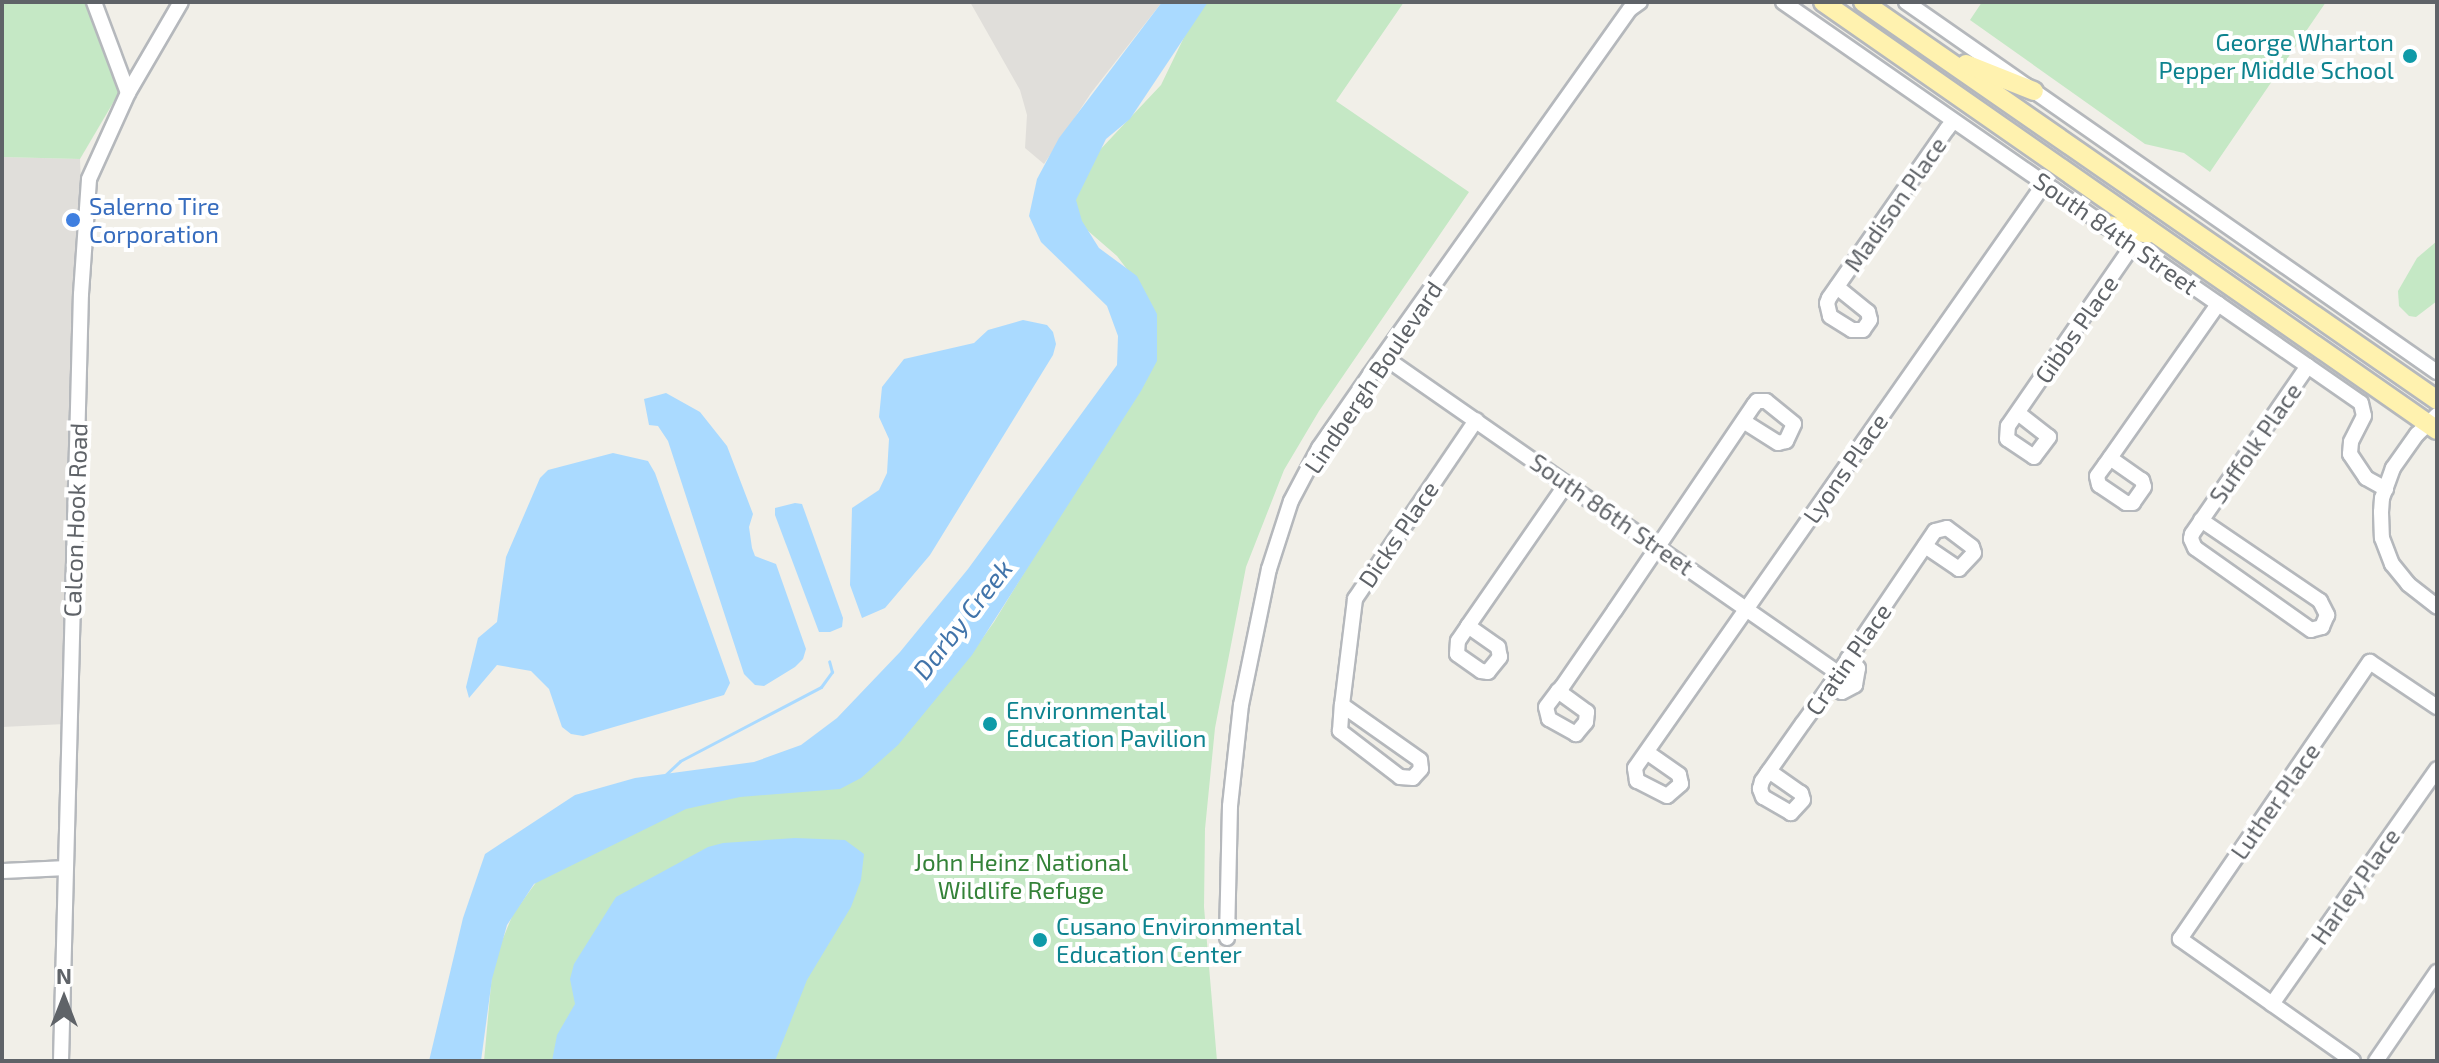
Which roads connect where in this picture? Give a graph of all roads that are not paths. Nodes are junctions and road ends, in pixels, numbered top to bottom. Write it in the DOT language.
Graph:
graph roads {
  1 [pos="94,2"];
  2 [pos="181,2"];
  3 [pos="1783,2"];
  4 [pos="1823,2"];
  5 [pos="1863,2"];
  6 [pos="1906,2"];
  7 [pos="1634,4"];
  8 [pos="1935,52"];
  9 [pos="2034,91"];
  10 [pos="128,93"];
  11 [pos="1953,121"];
  12 [pos="2044,184"];
  13 [pos="2104,224"];
  14 [pos="2158,236"];
  15 [pos="2133,245"];
  16 [pos="1837,287"];
  17 [pos="2218,304"];
  18 [pos="1384,357"];
  19 [pos="2308,366"];
  20 [pos="2437,372"];
  21 [pos="2437,400"];
  22 [pos="2018,413"];
  23 [pos="1476,420"];
  24 [pos="1743,421"];
  25 [pos="2434,423"];
  26 [pos="2110,458"];
  27 [pos="1567,483"];
  28 [pos="2386,489"];
  29 [pos="2201,520"];
  30 [pos="1657,546"];
  31 [pos="1925,546"];
  32 [pos="2437,607"];
  33 [pos="1747,608"];
  34 [pos="1468,626"];
  35 [pos="1834,680"];
  36 [pos="1558,691"];
  37 [pos="1342,705"];
  38 [pos="2437,707"];
  39 [pos="1648,753"];
  40 [pos="2437,769"];
  41 [pos="1769,771"];
  42 [pos="65,868"];
  43 [pos="2,871"];
  44 [pos="1227,938"];
  45 [pos="2437,972"];
  46 [pos="2272,1004"];
  47 [pos="61,1061"];
  48 [pos="2353,1061"];
  49 [pos="2376,1061"];
  1 -- 10 [label="street"];
  2 -- 10 [label="street, Calcon Hook Road"];
  3 -- 11 [label="street, South 84th Street"];
  4 -- 14 [label="main road, South 84th Street"];
  5 -- 8 [label="main road, South 84th Street"];
  6 -- 9 [label="street"];
  7 -- 18 [label="street, Lindbergh Boulevard"];
  8 -- 9 [label="main road"];
  8 -- 21 [label="main road, South 84th Street"];
  9 -- 20 [label="street"];
  10 -- 42 [label="street, Calcon Hook Road"];
  11 -- 12 [label="street, South 84th Street"];
  11 -- 16 [label="street, Madison Place"];
  12 -- 13 [label="street, South 84th Street"];
  12 -- 33 [label="street, Lyons Place"];
  13 -- 14 [label="main road"];
  13 -- 15 [label="street, South 84th Street"];
  14 -- 25 [label="main road, South 84th Street"];
  15 -- 17 [label="street, South 84th Street"];
  15 -- 22 [label="street, Gibbs Place"];
  17 -- 19 [label="street, South 84th Street"];
  17 -- 26 [label="street"];
  18 -- 23 [label="street, South 86th Street"];
  18 -- 44 [label="street, Lindbergh Boulevard"];
  19 -- 28 [label="street, South 84th Street"];
  19 -- 29 [label="street, Suffolk Place"];
  23 -- 27 [label="street, South 86th Street"];
  23 -- 37 [label="street, Dicks Place"];
  24 -- 30 [label="street"];
  25 -- 28 [label="street"];
  27 -- 30 [label="street, South 86th Street"];
  27 -- 34 [label="street"];
  28 -- 32 [label="street"];
  29 -- 29 [label="street, Suffolk Place"];
  30 -- 33 [label="street, South 86th Street"];
  30 -- 36 [label="street"];
  31 -- 35 [label="street, Cratin Place"];
  33 -- 35 [label="street, South 86th Street"];
  33 -- 39 [label="street, Lyons Place"];
  35 -- 41 [label="street, Cratin Place"];
  37 -- 37 [label="street, Dicks Place"];
  38 -- 46 [label="street, Luther Place"];
  40 -- 46 [label="street, Harley Place"];
  42 -- 43 [label="street"];
  42 -- 47 [label="street, Calcon Hook Road"];
  45 -- 49 [label="street"];
  46 -- 48 [label="street"];
}
